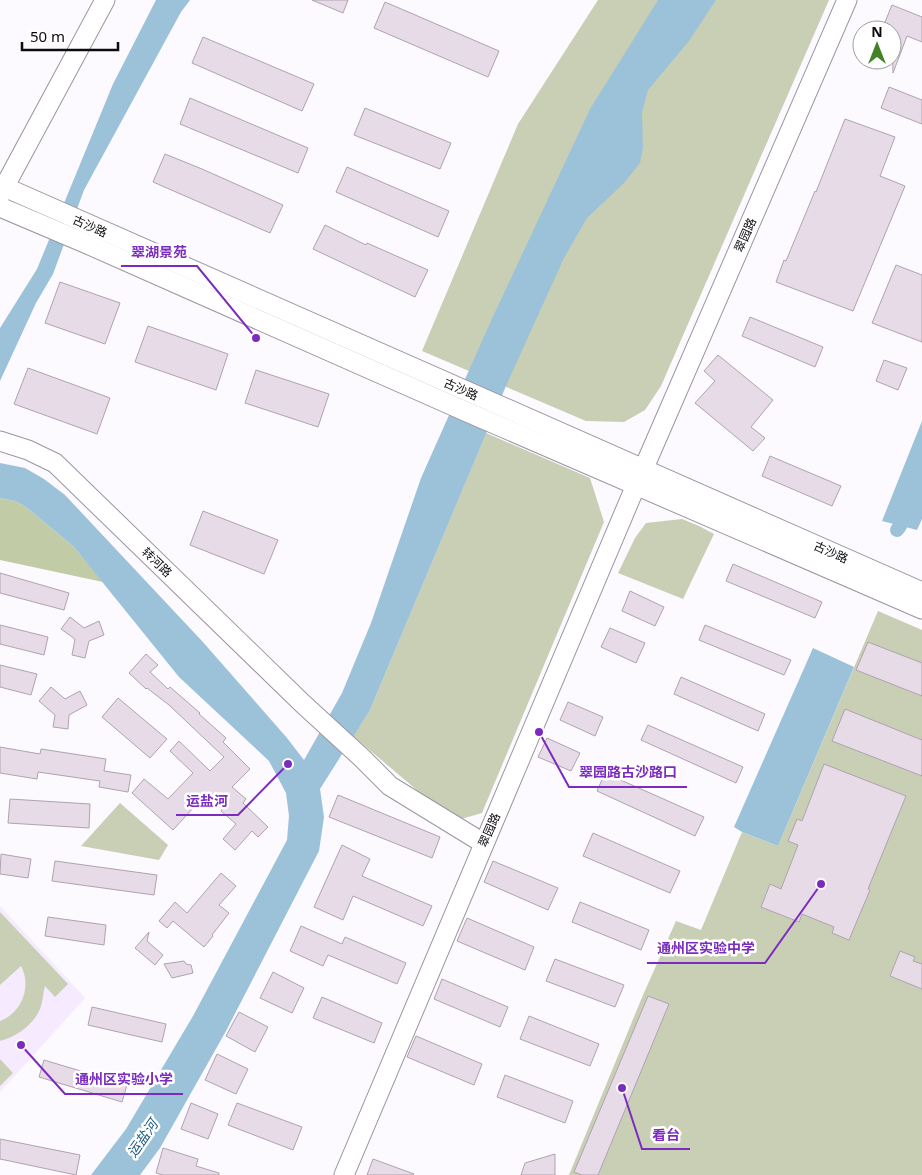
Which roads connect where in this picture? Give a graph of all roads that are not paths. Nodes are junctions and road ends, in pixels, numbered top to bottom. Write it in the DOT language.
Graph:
graph roads {
  1 [pos="105,0"];
  2 [pos="847,0"];
  3 [pos="1,189"];
  4 [pos="0,207"];
  5 [pos="88,235"];
  6 [pos="0,441"];
  7 [pos="639,477"];
  8 [pos="922,592"];
  9 [pos="922,609"];
  10 [pos="483,843"];
  11 [pos="344,1175"];
  1 -- 3 [label="street"];
  2 -- 7 [label="street, 翠园路"];
  3 -- 5 [label="street, 古沙路"];
  4 -- 5 [label="street, 古沙路"];
  5 -- 7 [label="street, 古沙路"];
  6 -- 10 [label="street, 转河路"];
  7 -- 8 [label="street, 古沙路"];
  7 -- 9 [label="street, 古沙路"];
  7 -- 10 [label="street, 翠园路"];
  10 -- 11 [label="street, 翠园路"];
}
